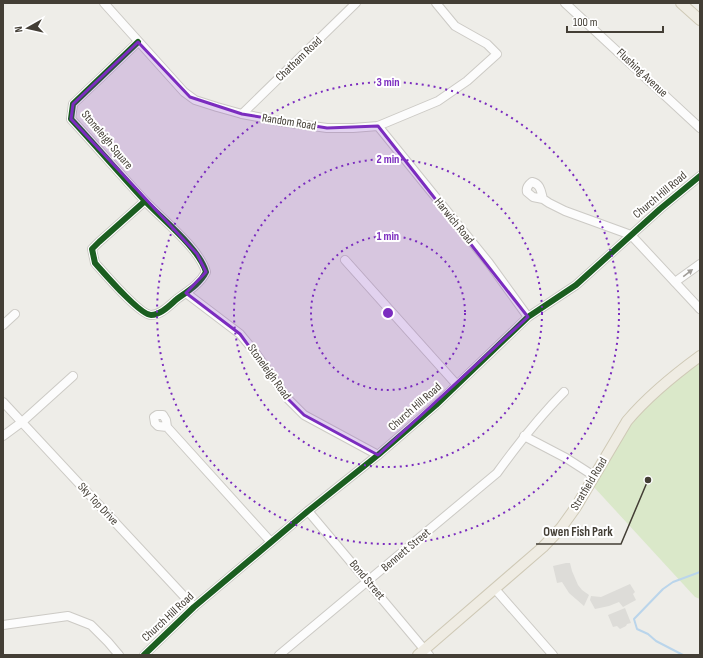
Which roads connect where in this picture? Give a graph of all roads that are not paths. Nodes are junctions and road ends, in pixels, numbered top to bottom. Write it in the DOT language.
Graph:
graph roads {
  1 [pos="104,3"];
  2 [pos="356,3"];
  3 [pos="436,3"];
  4 [pos="566,3"];
  5 [pos="681,3"];
  6 [pos="700,20"];
  7 [pos="138,42"];
  8 [pos="242,114"];
  9 [pos="378,126"];
  10 [pos="700,128"];
  11 [pos="700,176"];
  12 [pos="544,199"];
  13 [pos="145,201"];
  14 [pos="631,234"];
  15 [pos="345,260"];
  16 [pos="700,264"];
  17 [pos="675,282"];
  18 [pos="186,293"];
  19 [pos="700,309"];
  20 [pos="15,314"];
  21 [pos="528,317"];
  22 [pos="3,325"];
  23 [pos="700,356"];
  24 [pos="73,376"];
  25 [pos="458,385"];
  26 [pos="564,392"];
  27 [pos="3,402"];
  28 [pos="22,422"];
  29 [pos="167,427"];
  30 [pos="3,436"];
  31 [pos="524,436"];
  32 [pos="378,455"];
  33 [pos="594,476"];
  34 [pos="308,511"];
  35 [pos="271,542"];
  36 [pos="368,582"];
  37 [pos="495,589"];
  38 [pos="194,607"];
  39 [pos="3,625"];
  40 [pos="424,653"];
  41 [pos="119,655"];
  42 [pos="144,655"];
  43 [pos="279,655"];
  44 [pos="553,655"];
  1 -- 7 [label="street, Random Road"];
  2 -- 8 [label="street, Chatham Road"];
  3 -- 9 [label="street, Random Road"];
  4 -- 10 [label="street, Flushing Avenue"];
  5 -- 6 [label="main road"];
  7 -- 8 [label="street, Random Road"];
  7 -- 13 [label="street, Stoneleigh Square"];
  8 -- 9 [label="street, Random Road"];
  9 -- 21 [label="street, Harwich Road"];
  11 -- 14 [label="street, Church Hill Road"];
  12 -- 14 [label="street"];
  13 -- 18 [label="street, Stoneleigh Square"];
  13 -- 18 [label="street, Stoneleigh Square"];
  14 -- 17 [label="street"];
  14 -- 21 [label="street, Church Hill Road"];
  15 -- 25 [label="street"];
  17 -- 16 [label="street, one-way"];
  17 -- 19 [label="street"];
  18 -- 32 [label="street, Stoneleigh Road"];
  20 -- 22 [label="street"];
  21 -- 25 [label="street, Church Hill Road"];
  23 -- 33 [label="main road, Stratfield Road"];
  24 -- 28 [label="street"];
  25 -- 32 [label="street, Church Hill Road"];
  26 -- 31 [label="street, Bennett Street"];
  27 -- 28 [label="street, Sky Top Drive"];
  28 -- 30 [label="street"];
  28 -- 38 [label="street, Sky Top Drive"];
  29 -- 35 [label="street"];
  31 -- 33 [label="street"];
  31 -- 36 [label="street, Bennett Street"];
  32 -- 34 [label="street, Church Hill Road"];
  33 -- 37 [label="main road, Stratfield Road"];
  34 -- 35 [label="street, Church Hill Road"];
  34 -- 36 [label="street, Bond Street"];
  35 -- 38 [label="street, Church Hill Road"];
  36 -- 40 [label="street, Bond Street"];
  36 -- 43 [label="street, Bennett Street"];
  37 -- 40 [label="main road, Stratfield Road"];
  37 -- 44 [label="street"];
  38 -- 42 [label="street, Church Hill Road"];
  39 -- 41 [label="street"];
}
